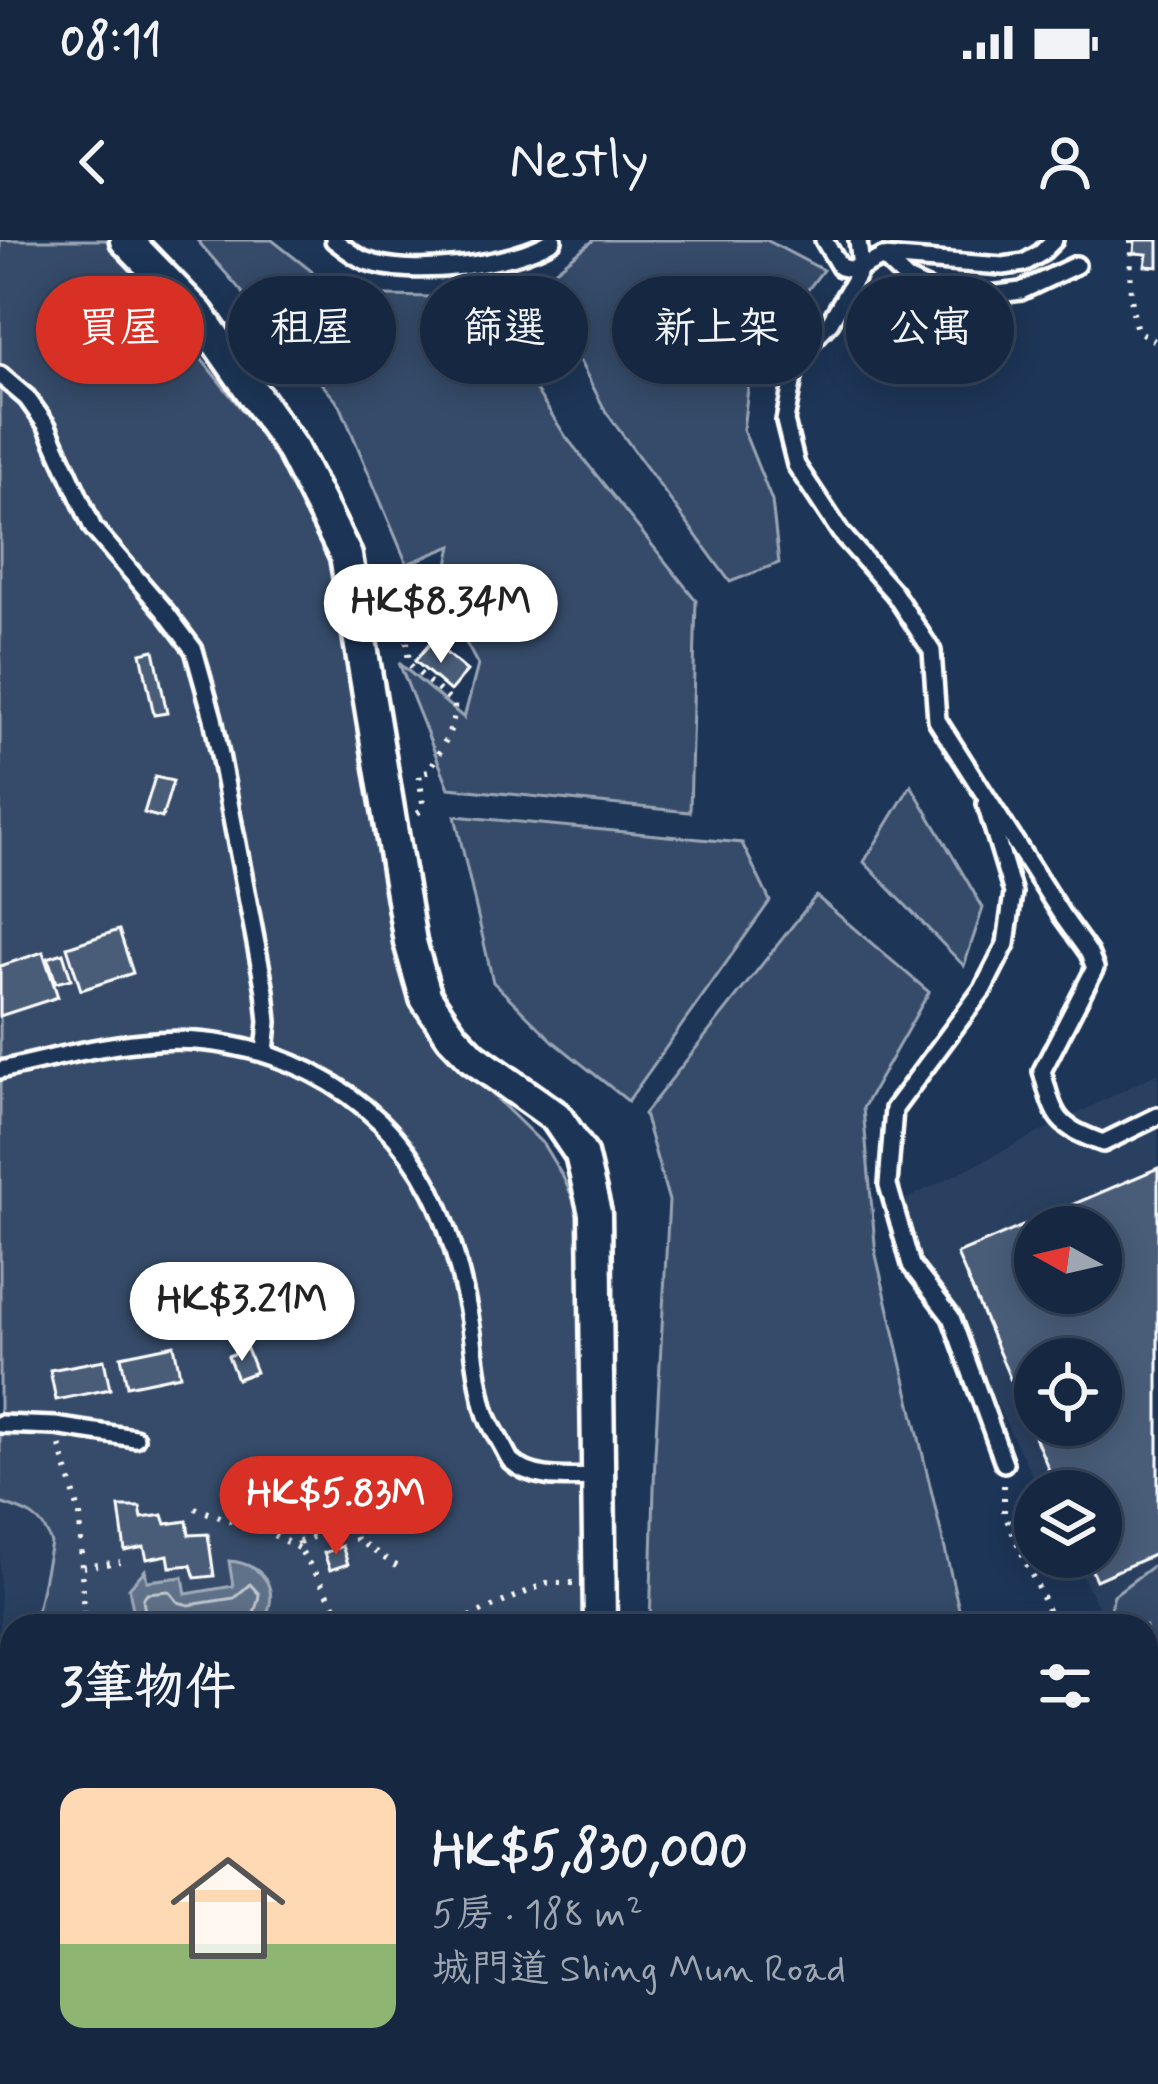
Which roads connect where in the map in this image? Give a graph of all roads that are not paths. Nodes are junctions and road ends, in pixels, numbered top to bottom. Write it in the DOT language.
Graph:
graph roads {
  1 [pos="126,240"];
  2 [pos="334,240"];
  3 [pos="553,240"];
  4 [pos="824,240"];
  5 [pos="858,240"];
  6 [pos="1054,240"];
  7 [pos="883,257"];
  8 [pos="1076,265"];
  9 [pos="861,268"];
  10 [pos="903,276"];
  11 [pos="1014,292"];
  12 [pos="0,375"];
  13 [pos="980,784"];
  14 [pos="265,1052"];
  15 [pos="0,1070"];
  16 [pos="1158,1116"];
  17 [pos="0,1424"];
  18 [pos="135,1438"];
  19 [pos="1004,1463"];
  20 [pos="600,1478"];
  21 [pos="599,1614"];
  1 -- 20 [label="street"];
  2 -- 3 [label="lane"];
  4 -- 9 [label="lane"];
  5 -- 9 [label="lane"];
  6 -- 7 [label="lane"];
  7 -- 9 [label="lane"];
  7 -- 10 [label="lane"];
  8 -- 11 [label="lane"];
  9 -- 13 [label="lane"];
  12 -- 14 [label="lane"];
  13 -- 16 [label="lane"];
  13 -- 19 [label="lane"];
  14 -- 15 [label="lane"];
  14 -- 20 [label="lane"];
  17 -- 18 [label="lane"];
  20 -- 21 [label="street"];
}
